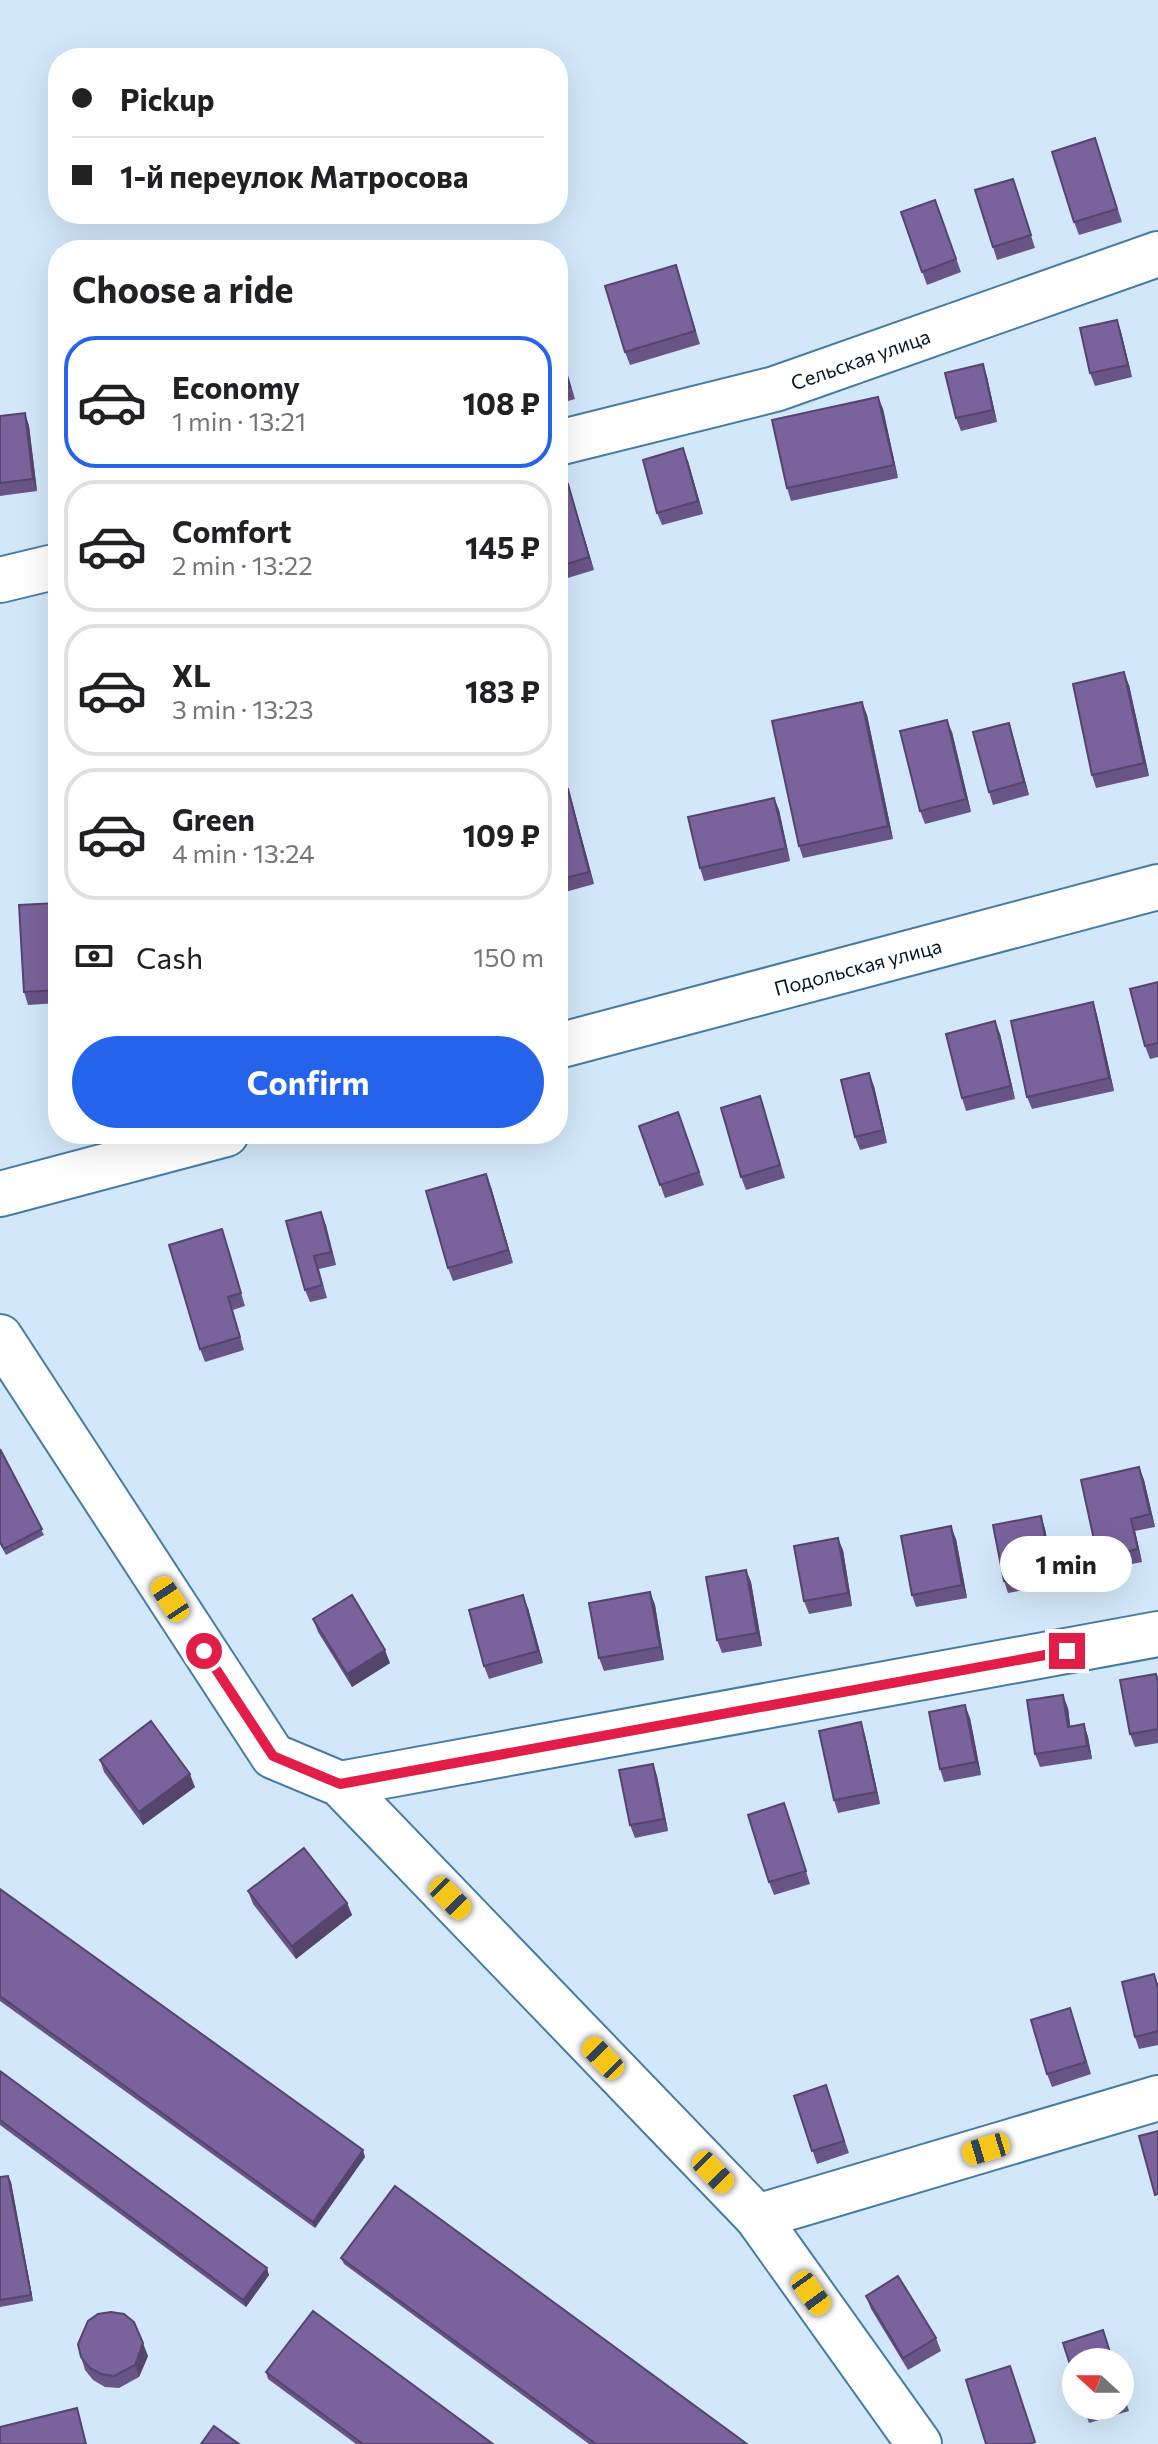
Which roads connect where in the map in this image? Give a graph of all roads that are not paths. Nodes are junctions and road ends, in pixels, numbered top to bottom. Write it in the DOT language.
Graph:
graph roads {
  1 [pos="1158,254"];
  2 [pos="568,441"];
  3 [pos="48,568"];
  4 [pos="0,580"];
  5 [pos="1158,887"];
  6 [pos="568,1043"];
  7 [pos="188,1144"];
  8 [pos="0,1194"];
  9 [pos="0,1337"];
  10 [pos="1158,1634"];
  11 [pos="340,1784"];
  12 [pos="1158,2098"];
  13 [pos="757,2217"];
  14 [pos="919,2444"];
  1 -- 2 [label="street, Сельская улица"];
  3 -- 4 [label="street"];
  5 -- 6 [label="street, Подольская улица"];
  7 -- 8 [label="street"];
  9 -- 11 [label="street"];
  10 -- 11 [label="street"];
  11 -- 13 [label="street"];
  12 -- 13 [label="street"];
  13 -- 14 [label="street"];
}
